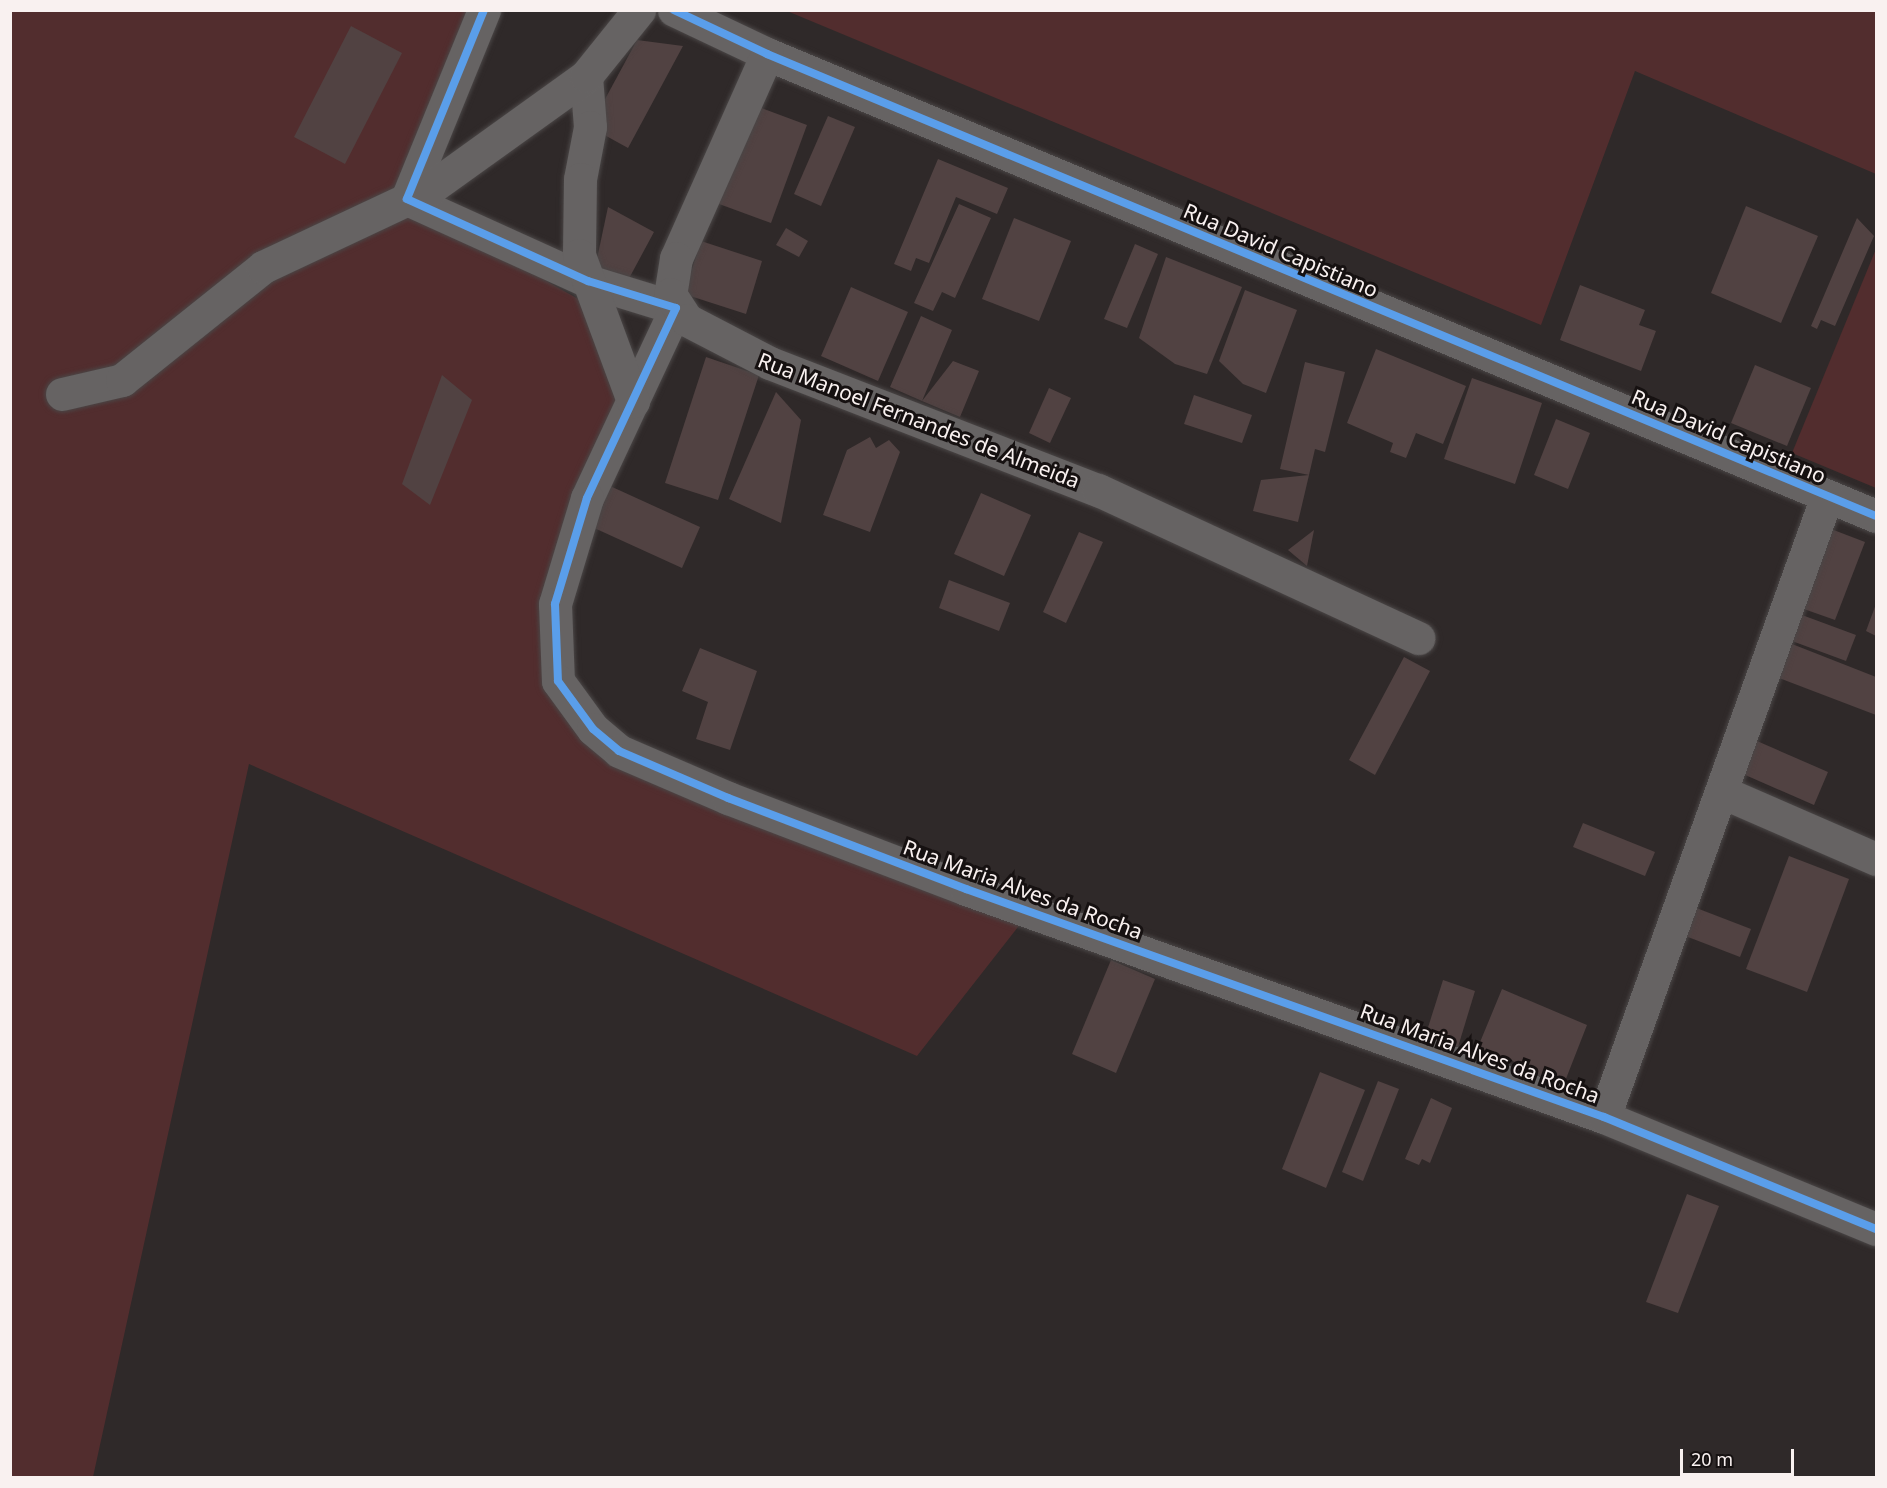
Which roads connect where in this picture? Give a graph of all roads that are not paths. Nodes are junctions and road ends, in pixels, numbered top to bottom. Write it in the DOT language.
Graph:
graph roads {
  1 [pos="484,10"];
  2 [pos="639,10"];
  3 [pos="674,10"];
  4 [pos="767,54"];
  5 [pos="586,76"];
  6 [pos="407,199"];
  7 [pos="588,280"];
  8 [pos="676,308"];
  9 [pos="62,394"];
  10 [pos="633,401"];
  11 [pos="1827,496"];
  12 [pos="1876,516"];
  13 [pos="1418,638"];
  14 [pos="1722,792"];
  15 [pos="1876,859"];
  16 [pos="1604,1117"];
  17 [pos="1876,1229"];
  1 -- 6 [label="street"];
  2 -- 5 [label="street"];
  3 -- 4 [label="street, Rua David Capistiano"];
  4 -- 8 [label="street"];
  4 -- 11 [label="street, Rua David Capistiano"];
  5 -- 6 [label="street"];
  5 -- 7 [label="street"];
  6 -- 7 [label="street"];
  6 -- 9 [label="street"];
  7 -- 8 [label="street, Rua Manoel Fernandes de Almeida"];
  7 -- 10 [label="street"];
  8 -- 10 [label="street, Rua Maria Alves da Rocha"];
  8 -- 13 [label="street, Rua Manoel Fernandes de Almeida"];
  10 -- 16 [label="street, Rua Maria Alves da Rocha"];
  11 -- 12 [label="street, Rua David Capistiano"];
  11 -- 14 [label="street"];
  14 -- 15 [label="street"];
  14 -- 16 [label="street"];
  16 -- 17 [label="street, Rua Maria Alves da Rocha"];
}
